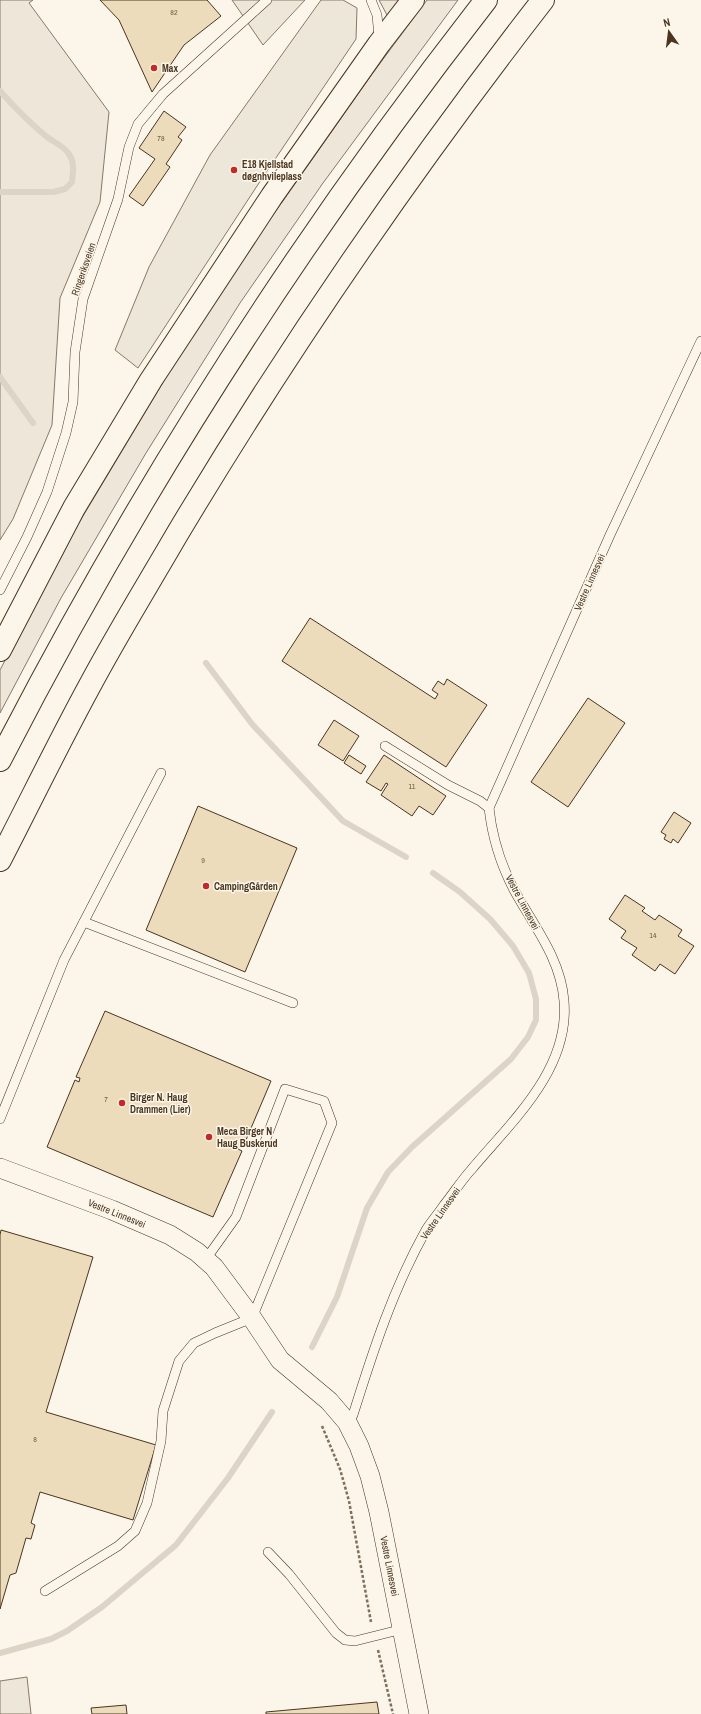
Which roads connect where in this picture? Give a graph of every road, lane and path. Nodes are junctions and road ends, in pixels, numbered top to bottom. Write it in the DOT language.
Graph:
graph roads {
  1 [pos="267,0"];
  2 [pos="371,0"];
  3 [pos="413,0"];
  4 [pos="486,0"];
  5 [pos="543,0"];
  6 [pos="379,44"];
  7 [pos="701,341"];
  8 [pos="0,590"];
  9 [pos="0,650"];
  10 [pos="385,746"];
  11 [pos="0,760"];
  12 [pos="161,773"];
  13 [pos="489,808"];
  14 [pos="0,860"];
  15 [pos="84,922"];
  16 [pos="293,1003"];
  17 [pos="0,1119"];
  18 [pos="0,1168"];
  19 [pos="206,1259"];
  20 [pos="252,1318"];
  21 [pos="333,1406"];
  22 [pos="347,1422"];
  23 [pos="268,1552"];
  24 [pos="45,1591"];
  25 [pos="403,1629"];
  26 [pos="374,1636"];
  27 [pos="393,1714"];
  28 [pos="419,1714"];
  1 -- 8 [label="lane, Ringeriksveien"];
  2 -- 6 [label="lane"];
  3 -- 6 [label="highway"];
  4 -- 11 [label="highway"];
  5 -- 14 [label="highway"];
  6 -- 9 [label="highway"];
  7 -- 13 [label="lane, Vestre Linnesvei"];
  10 -- 13 [label="lane"];
  12 -- 15 [label="lane"];
  13 -- 22 [label="lane, Vestre Linnesvei"];
  15 -- 16 [label="lane"];
  15 -- 17 [label="lane"];
  18 -- 19 [label="street, Vestre Linnesvei"];
  19 -- 20 [label="street, Vestre Linnesvei"];
  19 -- 20 [label="lane"];
  20 -- 21 [label="street, Vestre Linnesvei"];
  20 -- 24 [label="lane"];
  21 -- 22 [label="street, Vestre Linnesvei"];
  21 -- 26 [label="path"];
  22 -- 25 [label="street, Vestre Linnesvei"];
  23 -- 26 [label="lane"];
  25 -- 26 [label="lane"];
  25 -- 28 [label="street, Vestre Linnesvei"];
  26 -- 27 [label="path"];
}
